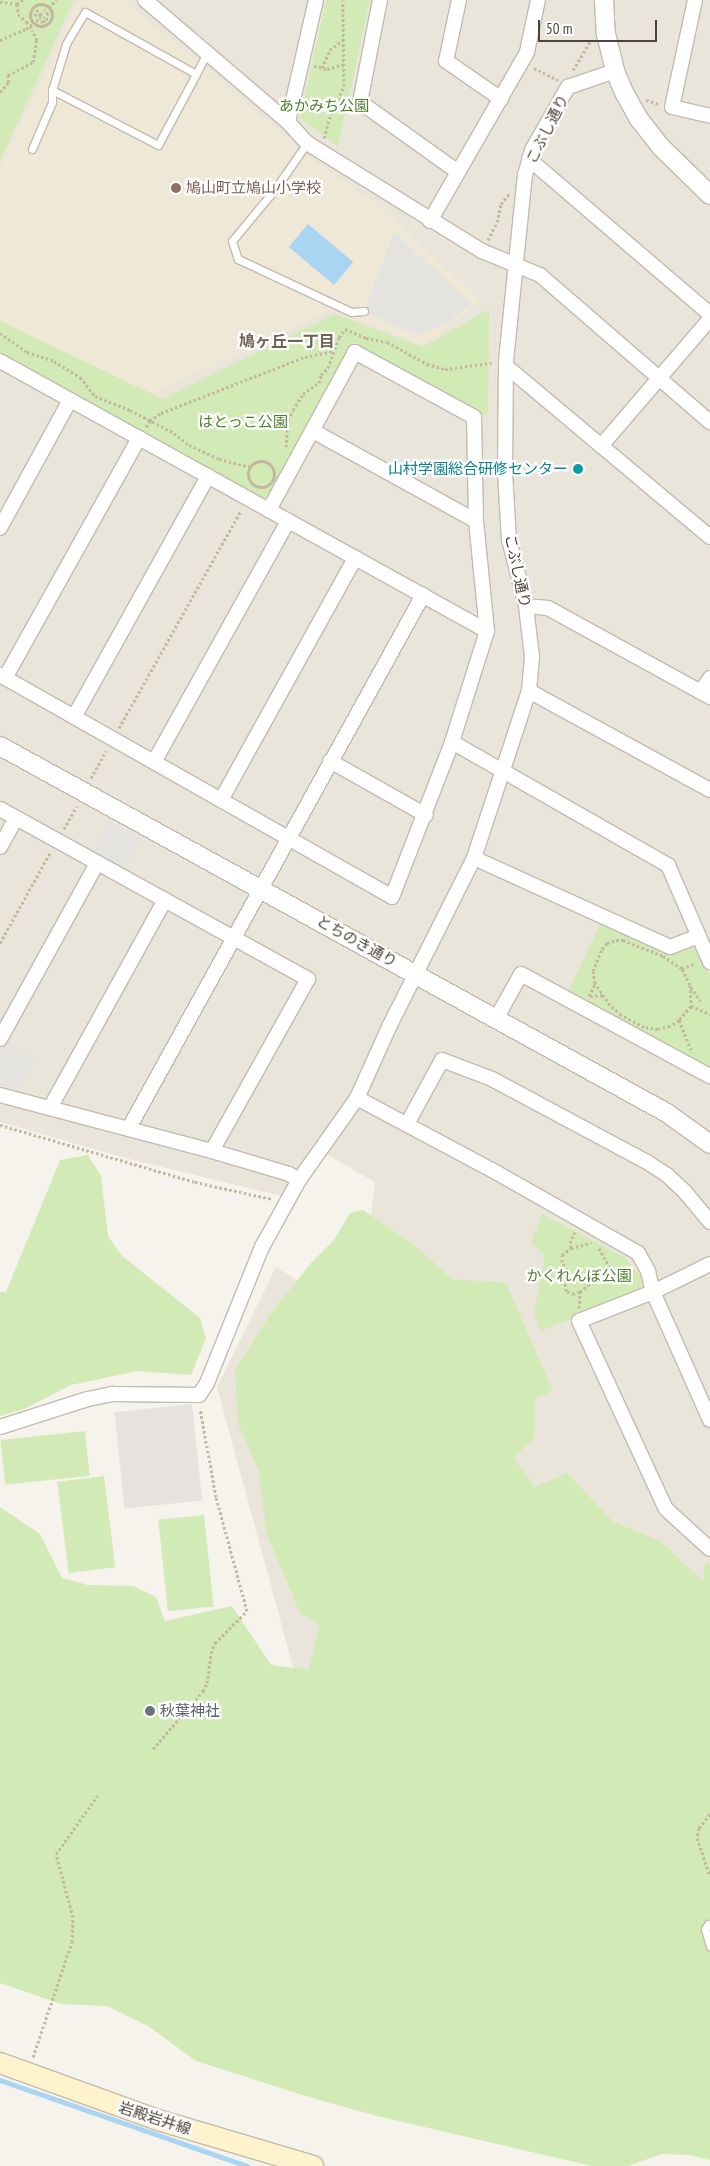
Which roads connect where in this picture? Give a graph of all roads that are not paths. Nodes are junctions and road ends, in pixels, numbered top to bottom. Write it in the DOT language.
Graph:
graph roads {
  1 [pos="144,0"];
  2 [pos="316,0"];
  3 [pos="380,0"];
  4 [pos="459,0"];
  5 [pos="538,0"];
  6 [pos="604,0"];
  7 [pos="695,0"];
  8 [pos="207,52"];
  9 [pos="615,71"];
  10 [pos="196,74"];
  11 [pos="52,90"];
  12 [pos="501,99"];
  13 [pos="710,116"];
  14 [pos="288,122"];
  15 [pos="312,146"];
  16 [pos="32,150"];
  17 [pos="529,160"];
  18 [pos="458,172"];
  19 [pos="710,195"];
  20 [pos="430,221"];
  21 [pos="517,265"];
  22 [pos="364,311"];
  23 [pos="710,314"];
  24 [pos="710,319"];
  25 [pos="0,361"];
  26 [pos="506,364"];
  27 [pos="660,378"];
  28 [pos="70,400"];
  29 [pos="710,422"];
  30 [pos="313,430"];
  31 [pos="139,438"];
  32 [pos="601,446"];
  33 [pos="208,476"];
  34 [pos="269,510"];
  35 [pos="288,521"];
  36 [pos="476,521"];
  37 [pos="0,528"];
  38 [pos="710,537"];
  39 [pos="355,558"];
  40 [pos="423,595"];
  41 [pos="526,606"];
  42 [pos="487,631"];
  43 [pos="3,677"];
  44 [pos="710,678"];
  45 [pos="529,691"];
  46 [pos="705,694"];
  47 [pos="74,717"];
  48 [pos="452,742"];
  49 [pos="0,746"];
  50 [pos="154,762"];
  51 [pos="330,762"];
  52 [pos="504,771"];
  53 [pos="710,790"];
  54 [pos="222,800"];
  55 [pos="0,810"];
  56 [pos="426,815"];
  57 [pos="16,818"];
  58 [pos="288,838"];
  59 [pos="0,847"];
  60 [pos="474,858"];
  61 [pos="98,863"];
  62 [pos="261,889"];
  63 [pos="164,900"];
  64 [pos="698,936"];
  65 [pos="233,937"];
  66 [pos="710,962"];
  67 [pos="416,974"];
  68 [pos="496,1019"];
  69 [pos="0,1039"];
  70 [pos="710,1076"];
  71 [pos="0,1095"];
  72 [pos="357,1098"];
  73 [pos="50,1108"];
  74 [pos="407,1124"];
  75 [pos="129,1128"];
  76 [pos="710,1144"];
  77 [pos="212,1151"];
  78 [pos="299,1180"];
  79 [pos="710,1222"];
  80 [pos="710,1264"];
  81 [pos="653,1292"];
  82 [pos="710,1420"];
  83 [pos="0,1427"];
  84 [pos="710,1549"];
  85 [pos="708,1924"];
  86 [pos="710,1946"];
  87 [pos="0,2063"];
  88 [pos="313,2166"];
  1 -- 8 [label="street"];
  2 -- 14 [label="street"];
  3 -- 18 [label="street"];
  4 -- 12 [label="street"];
  5 -- 12 [label="street"];
  6 -- 9 [label="street"];
  7 -- 13 [label="street"];
  8 -- 10 [label="lane"];
  8 -- 14 [label="street"];
  9 -- 17 [label="street, こぶし通り"];
  9 -- 19 [label="street"];
  10 -- 11 [label="lane"];
  10 -- 11 [label="lane"];
  11 -- 16 [label="lane"];
  12 -- 18 [label="street"];
  14 -- 15 [label="street"];
  15 -- 20 [label="street"];
  15 -- 22 [label="lane"];
  17 -- 21 [label="street, こぶし通り"];
  17 -- 23 [label="street"];
  18 -- 20 [label="street"];
  20 -- 21 [label="street"];
  21 -- 26 [label="street, こぶし通り"];
  21 -- 27 [label="street"];
  24 -- 27 [label="street"];
  25 -- 28 [label="street"];
  26 -- 32 [label="street"];
  26 -- 41 [label="street, こぶし通り"];
  27 -- 29 [label="street"];
  27 -- 32 [label="street"];
  28 -- 31 [label="street"];
  28 -- 37 [label="street"];
  30 -- 34 [label="street"];
  30 -- 36 [label="street"];
  30 -- 36 [label="street"];
  31 -- 33 [label="street"];
  31 -- 43 [label="street"];
  32 -- 38 [label="street"];
  33 -- 34 [label="street"];
  33 -- 47 [label="street"];
  34 -- 35 [label="street"];
  35 -- 39 [label="street"];
  35 -- 50 [label="street"];
  36 -- 42 [label="street"];
  39 -- 40 [label="street"];
  39 -- 54 [label="street"];
  40 -- 42 [label="street"];
  40 -- 51 [label="street"];
  41 -- 45 [label="street, こぶし通り"];
  41 -- 46 [label="street"];
  42 -- 48 [label="street"];
  43 -- 47 [label="street"];
  44 -- 46 [label="street"];
  45 -- 52 [label="street, こぶし通り"];
  45 -- 53 [label="street"];
  47 -- 50 [label="street"];
  48 -- 52 [label="street"];
  48 -- 56 [label="street"];
  49 -- 62 [label="street, とちのき通り"];
  50 -- 54 [label="street"];
  51 -- 56 [label="street"];
  51 -- 58 [label="street"];
  52 -- 60 [label="street, こぶし通り"];
  52 -- 64 [label="street"];
  54 -- 58 [label="street"];
  55 -- 57 [label="street"];
  56 -- 58 [label="street"];
  57 -- 59 [label="street"];
  57 -- 61 [label="street"];
  58 -- 62 [label="street"];
  60 -- 64 [label="street"];
  60 -- 67 [label="street, こぶし通り"];
  61 -- 63 [label="street"];
  61 -- 69 [label="street"];
  62 -- 65 [label="street"];
  62 -- 67 [label="street, とちのき通り"];
  63 -- 65 [label="street"];
  63 -- 73 [label="street"];
  64 -- 66 [label="street"];
  65 -- 75 [label="street"];
  65 -- 77 [label="street"];
  67 -- 68 [label="street, とちのき通り"];
  67 -- 72 [label="street, こぶし通り"];
  68 -- 70 [label="street"];
  68 -- 76 [label="street, とちのき通り"];
  71 -- 73 [label="street"];
  72 -- 74 [label="street"];
  72 -- 78 [label="street, こぶし通り"];
  73 -- 75 [label="street"];
  74 -- 79 [label="street"];
  74 -- 81 [label="street"];
  75 -- 77 [label="street"];
  77 -- 78 [label="street"];
  78 -- 83 [label="street, こぶし通り"];
  80 -- 81 [label="street"];
  81 -- 82 [label="street"];
  81 -- 84 [label="street"];
  85 -- 86 [label="lane"];
  87 -- 88 [label="main road, 岩殿岩井線"];
}
